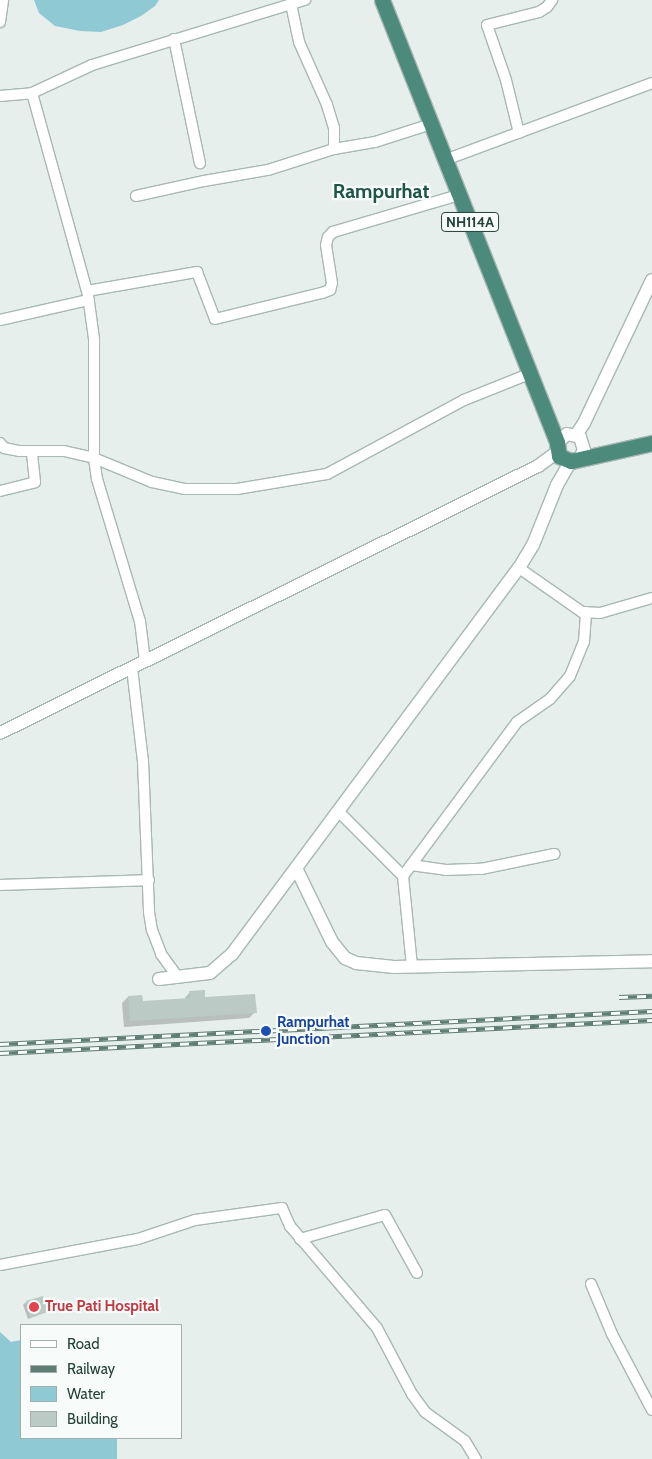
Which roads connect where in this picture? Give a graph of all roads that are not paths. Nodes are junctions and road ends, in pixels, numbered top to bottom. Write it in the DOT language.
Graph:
graph roads {
  1 [pos="3,0"];
  2 [pos="305,0"];
  3 [pos="382,0"];
  4 [pos="552,0"];
  5 [pos="290,4"];
  6 [pos="0,22"];
  7 [pos="174,40"];
  8 [pos="652,83"];
  9 [pos="32,93"];
  10 [pos="0,96"];
  11 [pos="431,124"];
  12 [pos="520,133"];
  13 [pos="334,149"];
  14 [pos="445,160"];
  15 [pos="200,163"];
  16 [pos="459,195"];
  17 [pos="136,196"];
  18 [pos="652,280"];
  19 [pos="88,296"];
  20 [pos="0,320"];
  21 [pos="529,374"];
  22 [pos="576,435"];
  23 [pos="0,443"];
  24 [pos="652,444"];
  25 [pos="557,448"];
  26 [pos="32,452"];
  27 [pos="94,458"];
  28 [pos="576,460"];
  29 [pos="0,491"];
  30 [pos="519,568"];
  31 [pos="652,598"];
  32 [pos="586,612"];
  33 [pos="145,661"];
  34 [pos="132,668"];
  35 [pos="0,733"];
  36 [pos="339,812"];
  37 [pos="554,854"];
  38 [pos="411,866"];
  39 [pos="297,870"];
  40 [pos="403,876"];
  41 [pos="149,880"];
  42 [pos="0,885"];
  43 [pos="652,961"];
  44 [pos="412,966"];
  45 [pos="178,977"];
  46 [pos="159,979"];
  47 [pos="300,1240"];
  48 [pos="0,1265"];
  49 [pos="417,1273"];
  50 [pos="591,1284"];
  51 [pos="652,1410"];
  52 [pos="476,1459"];
  1 -- 6 [label="street"];
  2 -- 5 [label="street"];
  3 -- 11 [label="highway, NH114A"];
  4 -- 12 [label="street"];
  5 -- 7 [label="street"];
  5 -- 13 [label="street"];
  7 -- 9 [label="street"];
  7 -- 15 [label="street"];
  8 -- 12 [label="street"];
  9 -- 10 [label="street"];
  9 -- 19 [label="street"];
  11 -- 13 [label="street"];
  11 -- 14 [label="highway, NH114A"];
  12 -- 14 [label="street"];
  13 -- 17 [label="street"];
  14 -- 16 [label="highway, NH114A"];
  16 -- 19 [label="street"];
  16 -- 21 [label="highway, NH114A"];
  18 -- 22 [label="street"];
  19 -- 20 [label="street"];
  19 -- 27 [label="street"];
  21 -- 25 [label="highway, NH114A"];
  21 -- 27 [label="street"];
  22 -- 25 [label="street"];
  22 -- 28 [label="street"];
  23 -- 26 [label="street"];
  24 -- 28 [label="highway"];
  25 -- 28 [label="highway"];
  25 -- 33 [label="street"];
  26 -- 27 [label="street"];
  26 -- 29 [label="street"];
  27 -- 33 [label="street"];
  28 -- 30 [label="street"];
  30 -- 32 [label="street"];
  30 -- 36 [label="street"];
  31 -- 32 [label="street"];
  32 -- 38 [label="street"];
  33 -- 34 [label="street"];
  34 -- 35 [label="street"];
  34 -- 41 [label="street"];
  36 -- 39 [label="street"];
  36 -- 40 [label="street"];
  37 -- 38 [label="street"];
  38 -- 40 [label="street"];
  39 -- 44 [label="street"];
  39 -- 45 [label="street"];
  40 -- 44 [label="street"];
  41 -- 42 [label="street"];
  41 -- 45 [label="street"];
  43 -- 44 [label="street"];
  45 -- 46 [label="street"];
  47 -- 48 [label="street"];
  47 -- 49 [label="street"];
  47 -- 52 [label="street"];
  50 -- 51 [label="street"];
}
